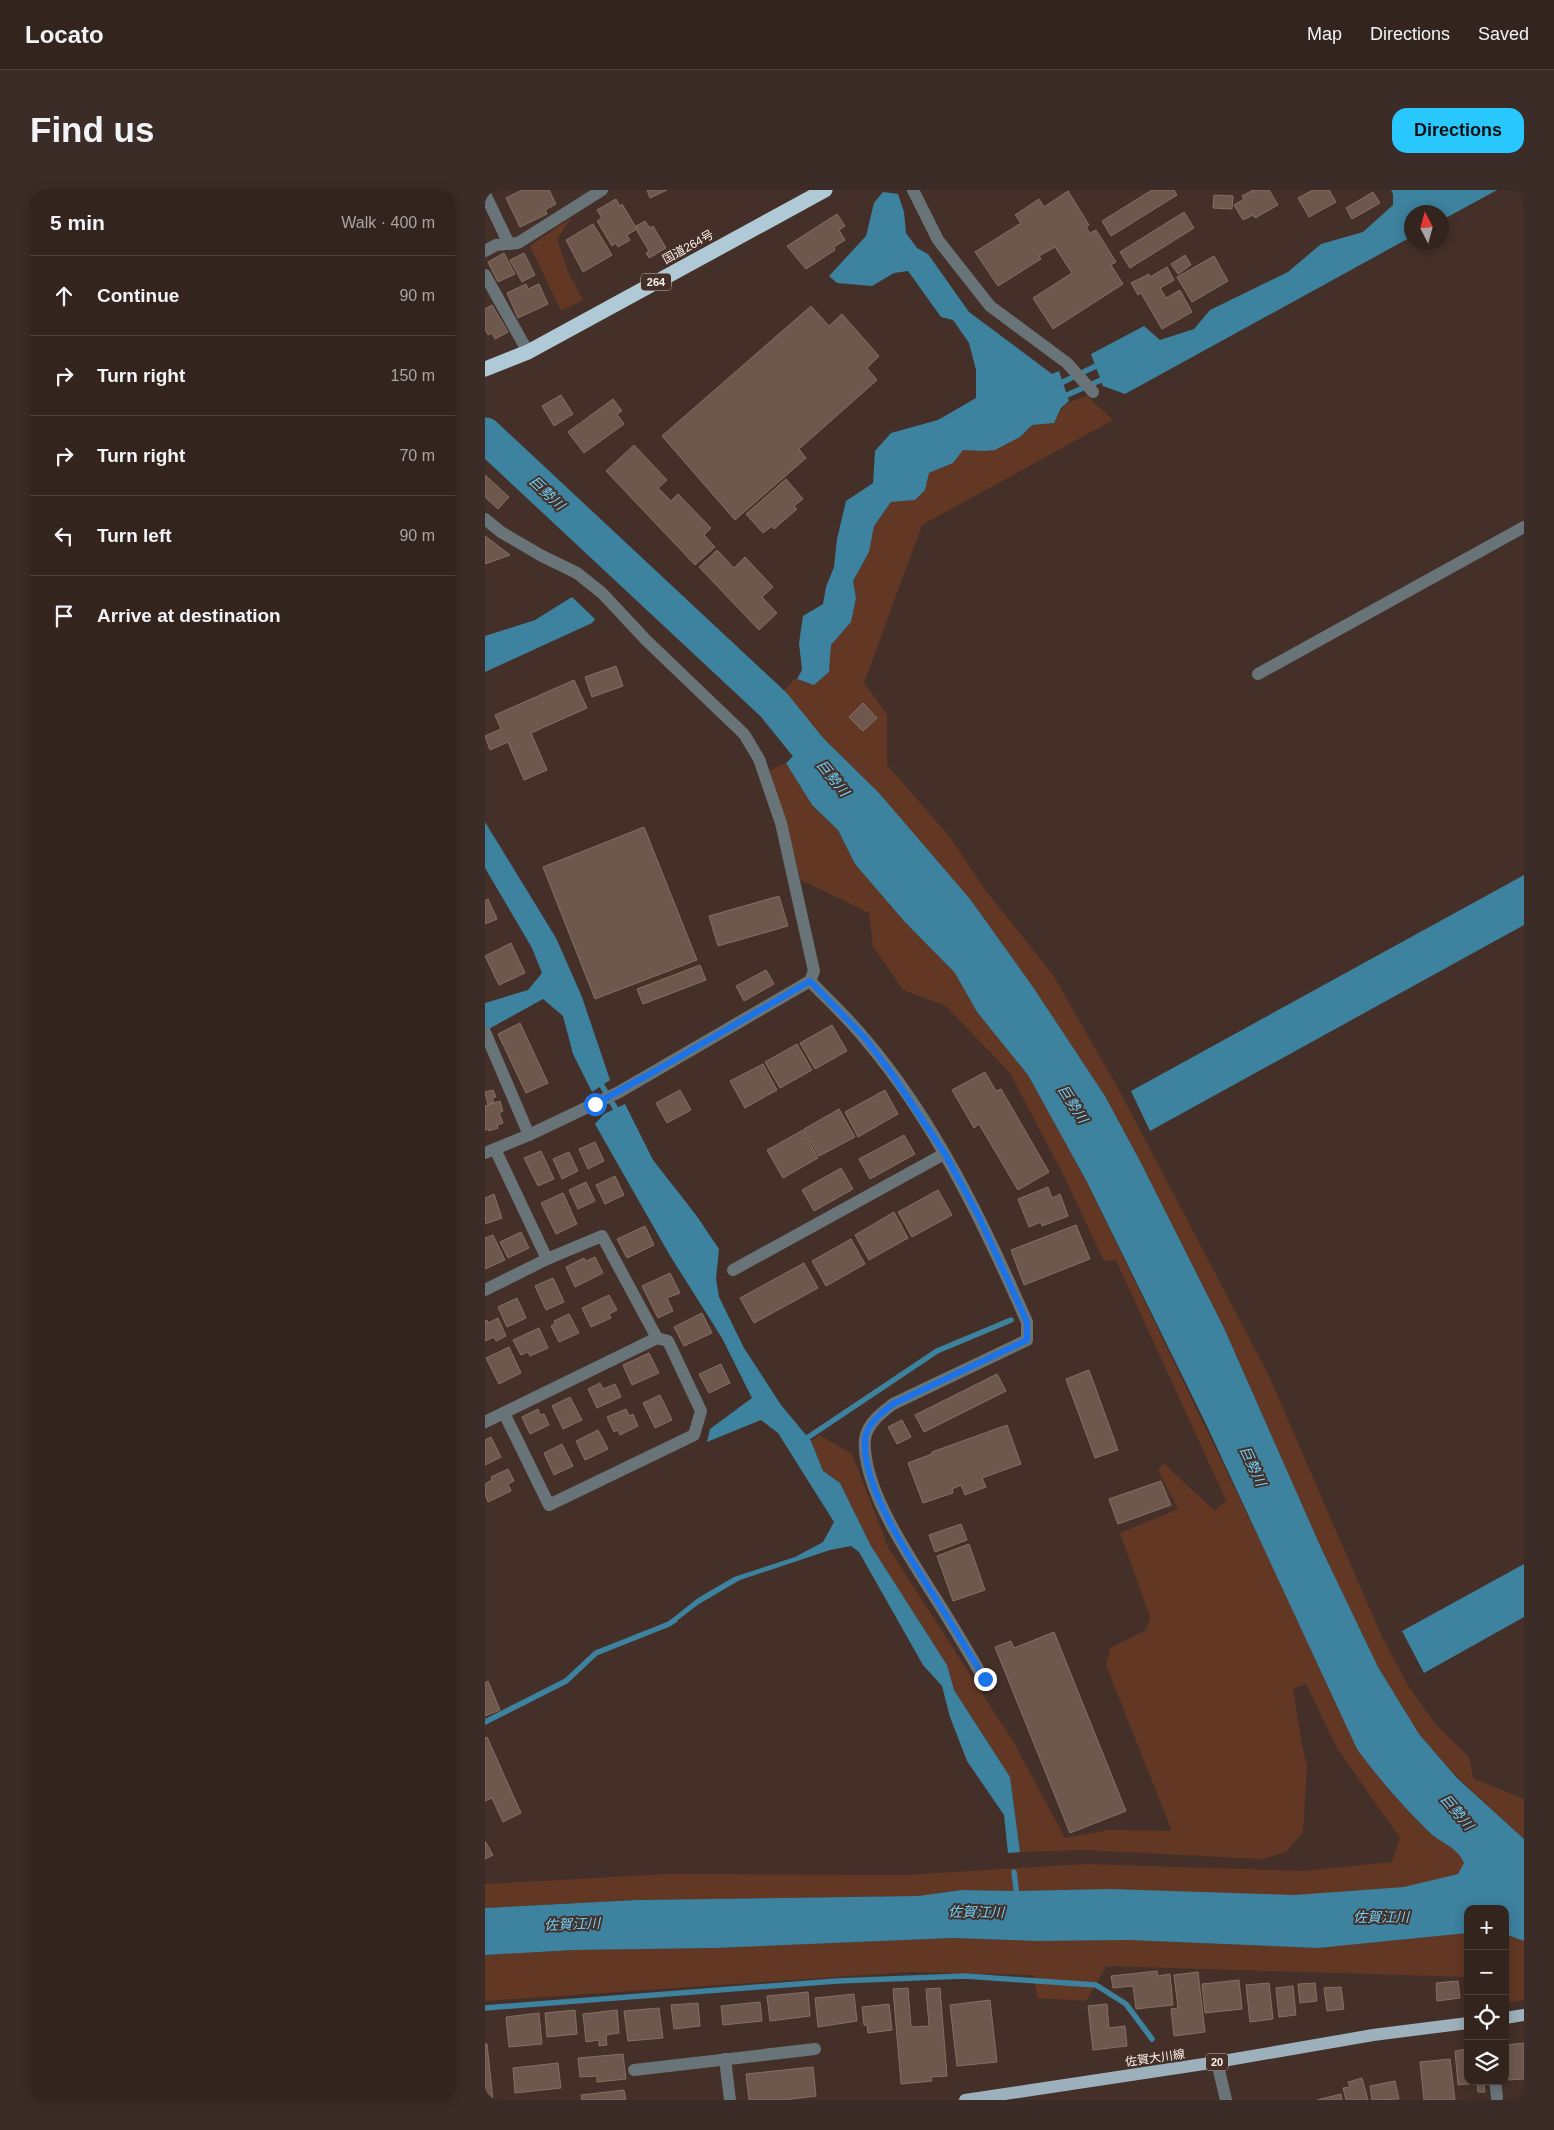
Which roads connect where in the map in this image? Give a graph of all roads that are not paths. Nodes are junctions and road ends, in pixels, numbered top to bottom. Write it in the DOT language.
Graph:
graph roads {
  1 [pos="602,190"];
  2 [pos="825,190"];
  3 [pos="913,190"];
  4 [pos="485,194"];
  5 [pos="509,244"];
  6 [pos="485,251"];
  7 [pos="485,275"];
  8 [pos="529,352"];
  9 [pos="485,370"];
  10 [pos="1093,392"];
  11 [pos="485,519"];
  12 [pos="1524,527"];
  13 [pos="1258,674"];
  14 [pos="810,981"];
  15 [pos="486,1033"];
  16 [pos="529,1135"];
  17 [pos="490,1151"];
  18 [pos="945,1154"];
  19 [pos="547,1259"];
  20 [pos="733,1270"];
  21 [pos="485,1290"];
  22 [pos="657,1338"];
  23 [pos="504,1413"];
  24 [pos="485,1422"];
  25 [pos="985,1679"];
  26 [pos="1524,2016"];
  27 [pos="1509,2018"];
  28 [pos="1464,2024"];
  29 [pos="815,2049"];
  30 [pos="725,2059"];
  31 [pos="1217,2062"];
  32 [pos="634,2070"];
  33 [pos="1496,2085"];
  34 [pos="1497,2097"];
  35 [pos="730,2100"];
  36 [pos="965,2100"];
  37 [pos="1226,2100"];
  1 -- 5 [label="street"];
  2 -- 8 [label="highway, 国道264号 / 264"];
  3 -- 10 [label="street"];
  4 -- 5 [label="street"];
  5 -- 6 [label="street"];
  7 -- 8 [label="street"];
  8 -- 9 [label="highway, 国道264号 / 264"];
  11 -- 14 [label="street"];
  12 -- 13 [label="street"];
  14 -- 16 [label="street"];
  14 -- 18 [label="street"];
  15 -- 16 [label="street"];
  16 -- 17 [label="street"];
  17 -- 19 [label="street"];
  18 -- 20 [label="street"];
  18 -- 25 [label="street"];
  19 -- 21 [label="street"];
  19 -- 22 [label="street"];
  22 -- 23 [label="street"];
  22 -- 23 [label="street"];
  23 -- 24 [label="street"];
  26 -- 27 [label="main road"];
  28 -- 31 [label="main road, 佐賀大川線 / 20"];
  29 -- 30 [label="street"];
  30 -- 32 [label="street"];
  30 -- 35 [label="street"];
  31 -- 36 [label="main road, 佐賀大川線 / 20"];
  31 -- 37 [label="street"];
  33 -- 34 [label="street"];
}
